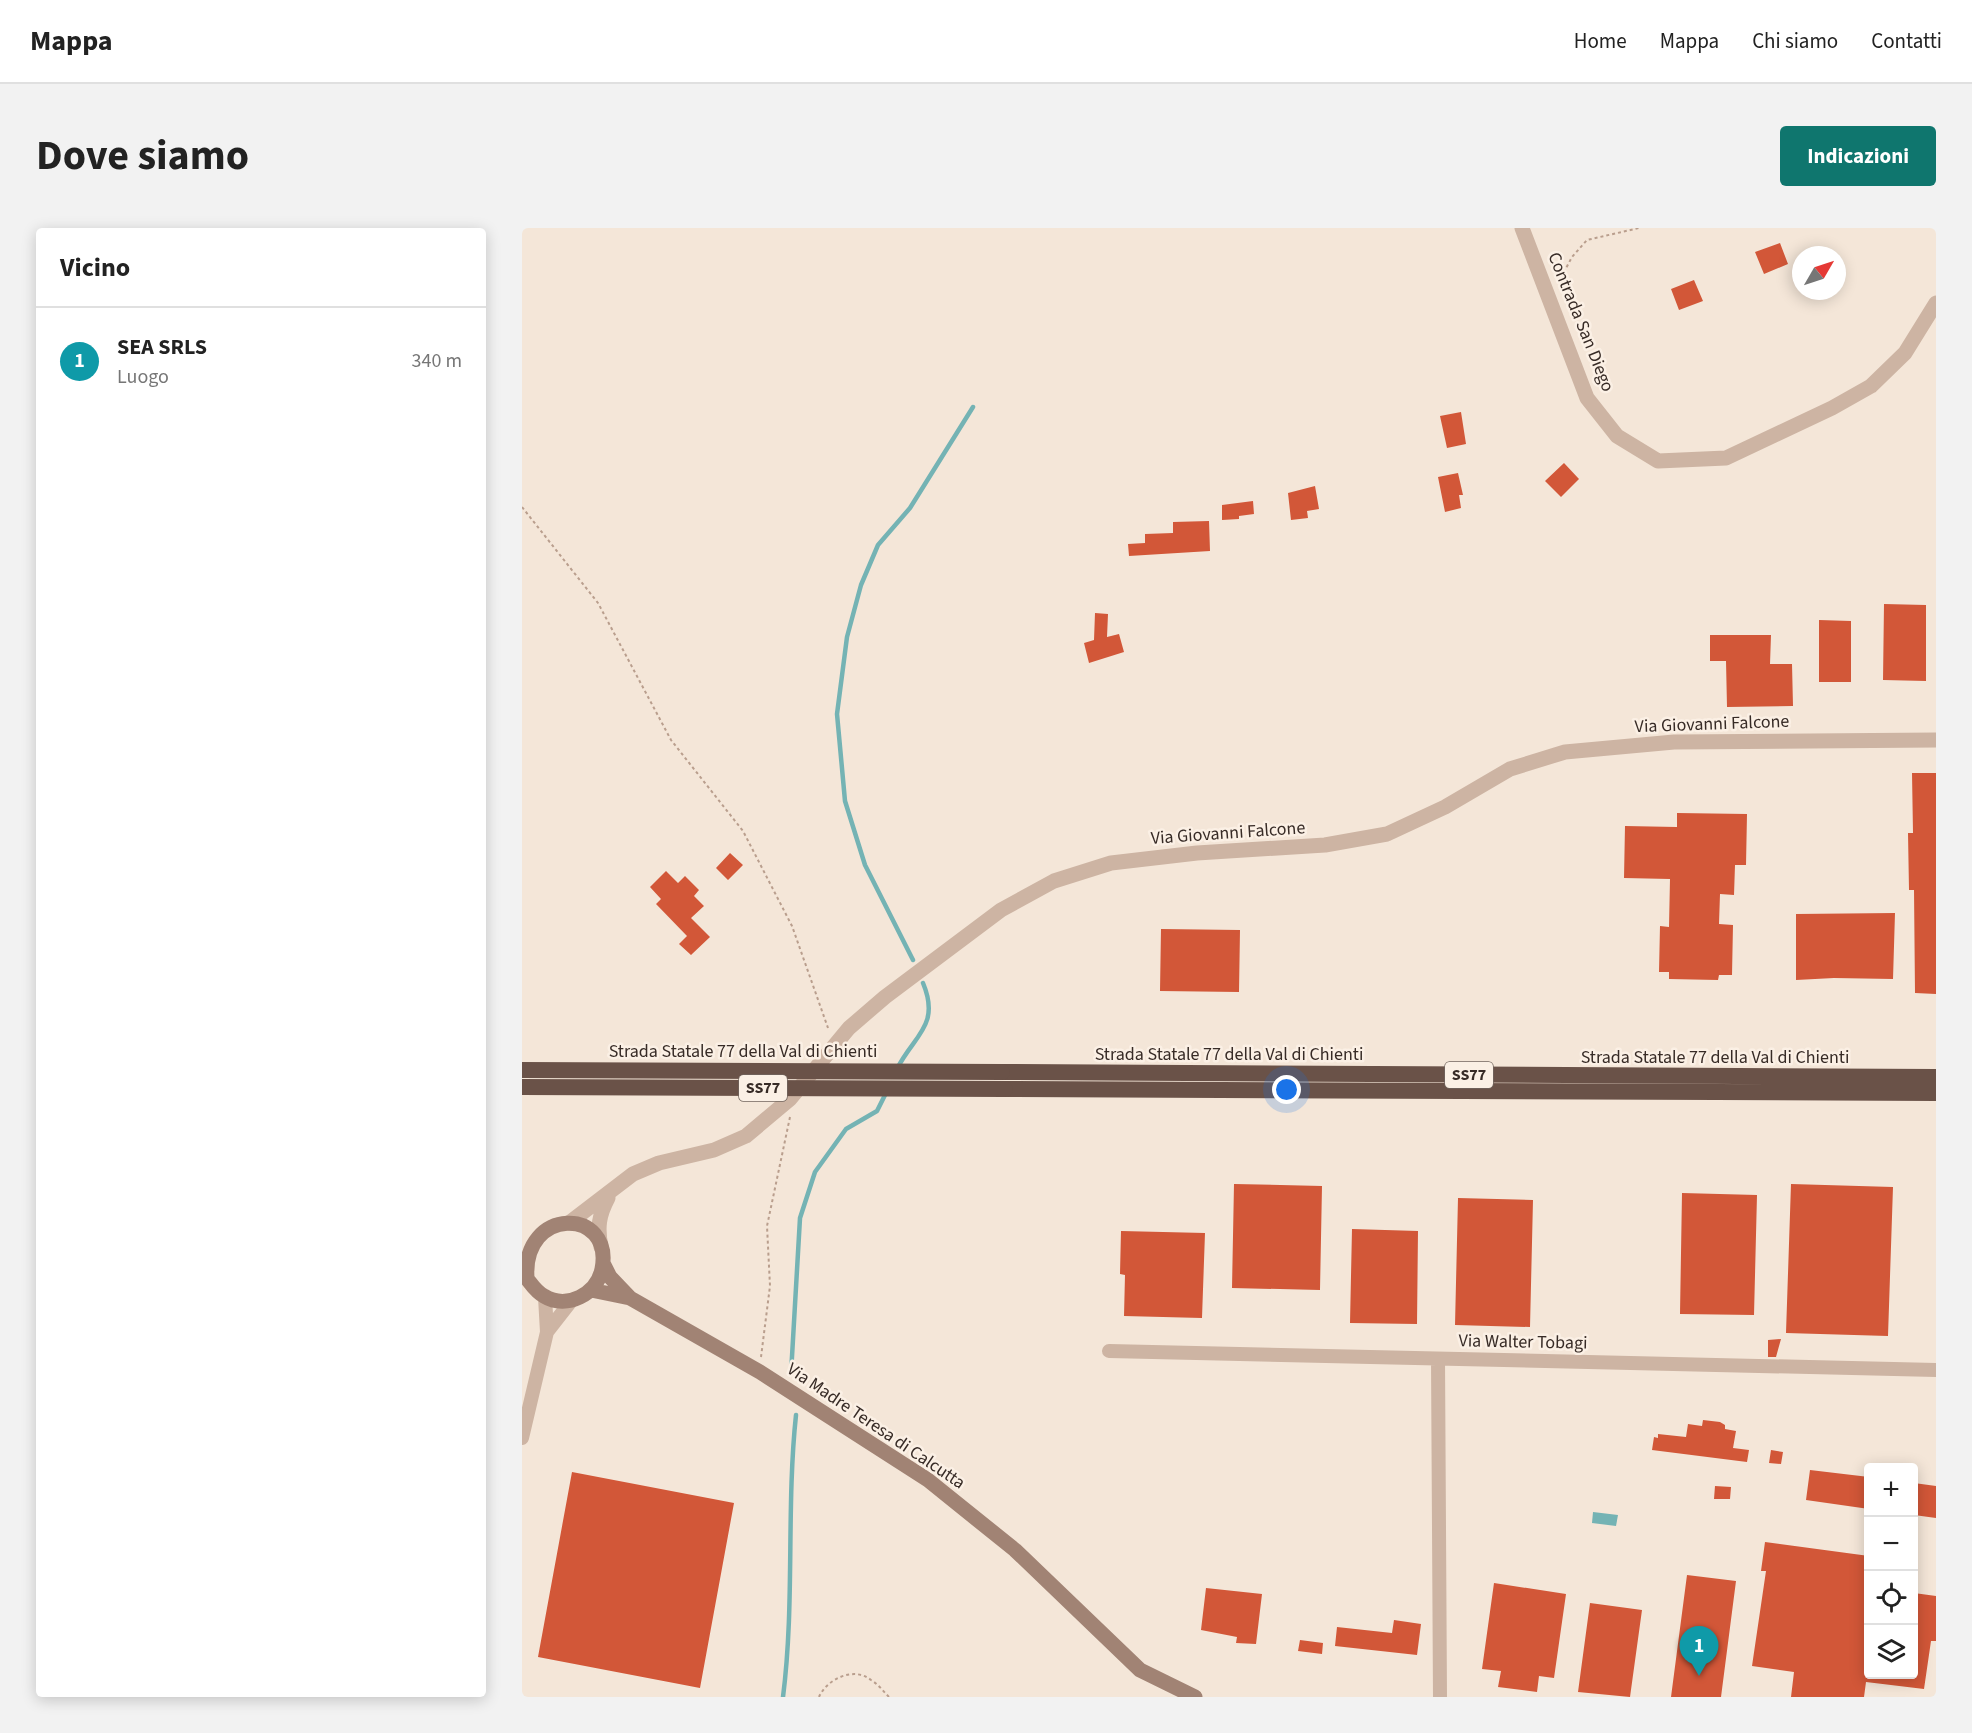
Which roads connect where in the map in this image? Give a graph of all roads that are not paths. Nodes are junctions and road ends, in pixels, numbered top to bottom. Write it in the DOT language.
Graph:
graph roads {
  1 [pos="1522,228"];
  2 [pos="1936,303"];
  3 [pos="1936,740"];
  4 [pos="522,1070"];
  5 [pos="1936,1077"];
  6 [pos="1003,1080"];
  7 [pos="522,1087"];
  8 [pos="1936,1093"];
  9 [pos="612,1190"];
  10 [pos="569,1223"];
  11 [pos="527,1238"];
  12 [pos="602,1258"];
  13 [pos="525,1276"];
  14 [pos="591,1290"];
  15 [pos="544,1297"];
  16 [pos="630,1298"];
  17 [pos="572,1300"];
  18 [pos="547,1332"];
  19 [pos="1109,1351"];
  20 [pos="1438,1359"];
  21 [pos="1936,1370"];
  22 [pos="522,1438"];
  23 [pos="1196,1697"];
  24 [pos="1440,1697"];
  1 -- 2 [label="street, Contrada San Diego"];
  3 -- 9 [label="street, Via Giovanni Falcone"];
  4 -- 6 [label="highway, Strada Statale 77 della Val di Chienti / SS77, bridge"];
  5 -- 6 [label="highway, Strada Statale 77 della Val di Chienti / SS77"];
  6 -- 7 [label="highway, Strada Statale 77 della Val di Chienti / SS77, bridge"];
  6 -- 8 [label="highway, Strada Statale 77 della Val di Chienti / SS77"];
  9 -- 10 [label="street, Via Giovanni Falcone"];
  9 -- 12 [label="street"];
  10 -- 11 [label="main road"];
  10 -- 12 [label="main road"];
  11 -- 13 [label="main road"];
  12 -- 14 [label="main road"];
  12 -- 16 [label="main road, Via Madre Teresa di Calcutta"];
  13 -- 15 [label="main road"];
  14 -- 16 [label="main road, Via Madre Teresa di Calcutta"];
  14 -- 17 [label="main road"];
  15 -- 17 [label="main road"];
  15 -- 18 [label="street"];
  16 -- 23 [label="main road, Via Madre Teresa di Calcutta"];
  17 -- 18 [label="street"];
  18 -- 22 [label="street"];
  19 -- 20 [label="street, Via Walter Tobagi"];
  20 -- 21 [label="street, Via Walter Tobagi"];
  20 -- 24 [label="street"];
}
